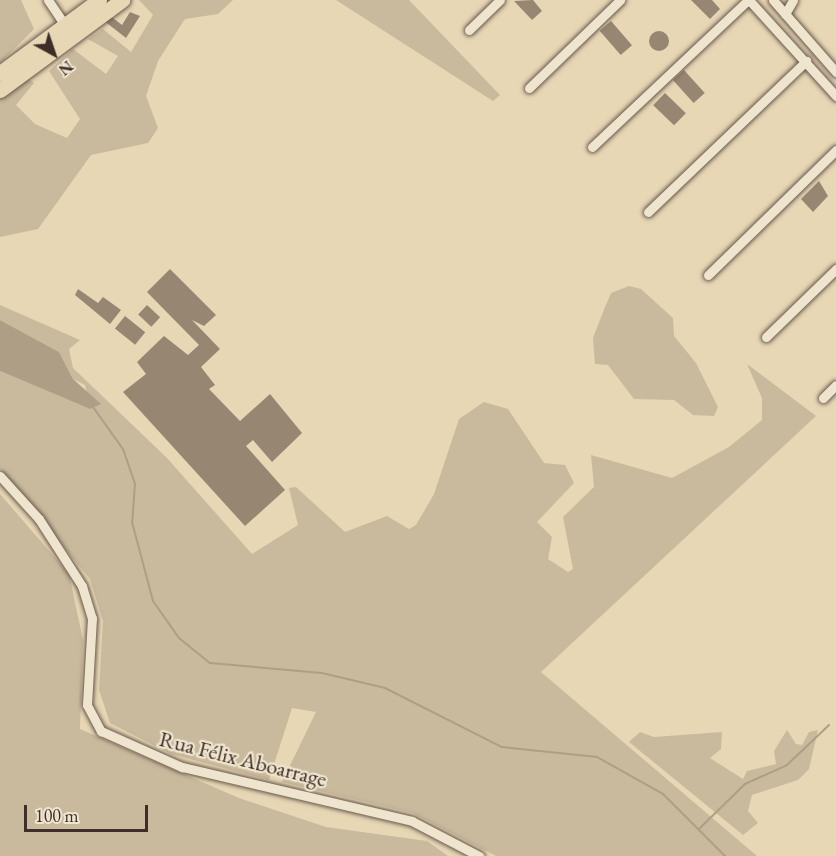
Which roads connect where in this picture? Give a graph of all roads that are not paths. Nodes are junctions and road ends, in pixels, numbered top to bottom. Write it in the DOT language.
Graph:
graph roads {
  1 [pos="48,0"];
  2 [pos="99,0"];
  3 [pos="122,0"];
  4 [pos="500,0"];
  5 [pos="620,0"];
  6 [pos="749,0"];
  7 [pos="772,0"];
  8 [pos="793,0"];
  9 [pos="785,14"];
  10 [pos="66,25"];
  11 [pos="469,30"];
  12 [pos="806,61"];
  13 [pos="836,72"];
  14 [pos="0,73"];
  15 [pos="529,88"];
  16 [pos="0,90"];
  17 [pos="835,91"];
  18 [pos="592,147"];
  19 [pos="836,150"];
  20 [pos="648,212"];
  21 [pos="836,269"];
  22 [pos="708,275"];
  23 [pos="766,337"];
  24 [pos="836,385"];
  25 [pos="823,398"];
  26 [pos="0,476"];
  27 [pos="479,856"];
  1 -- 10 [label="street"];
  2 -- 10 [label="main road"];
  3 -- 16 [label="main road"];
  4 -- 11 [label="street"];
  5 -- 15 [label="street"];
  6 -- 12 [label="street"];
  6 -- 18 [label="street"];
  7 -- 9 [label="street"];
  8 -- 9 [label="street"];
  9 -- 13 [label="street"];
  10 -- 14 [label="main road"];
  12 -- 17 [label="street"];
  12 -- 20 [label="street"];
  19 -- 22 [label="street"];
  21 -- 23 [label="street"];
  24 -- 25 [label="street"];
  26 -- 27 [label="street, Rua Félix Aboarrage"];
}
